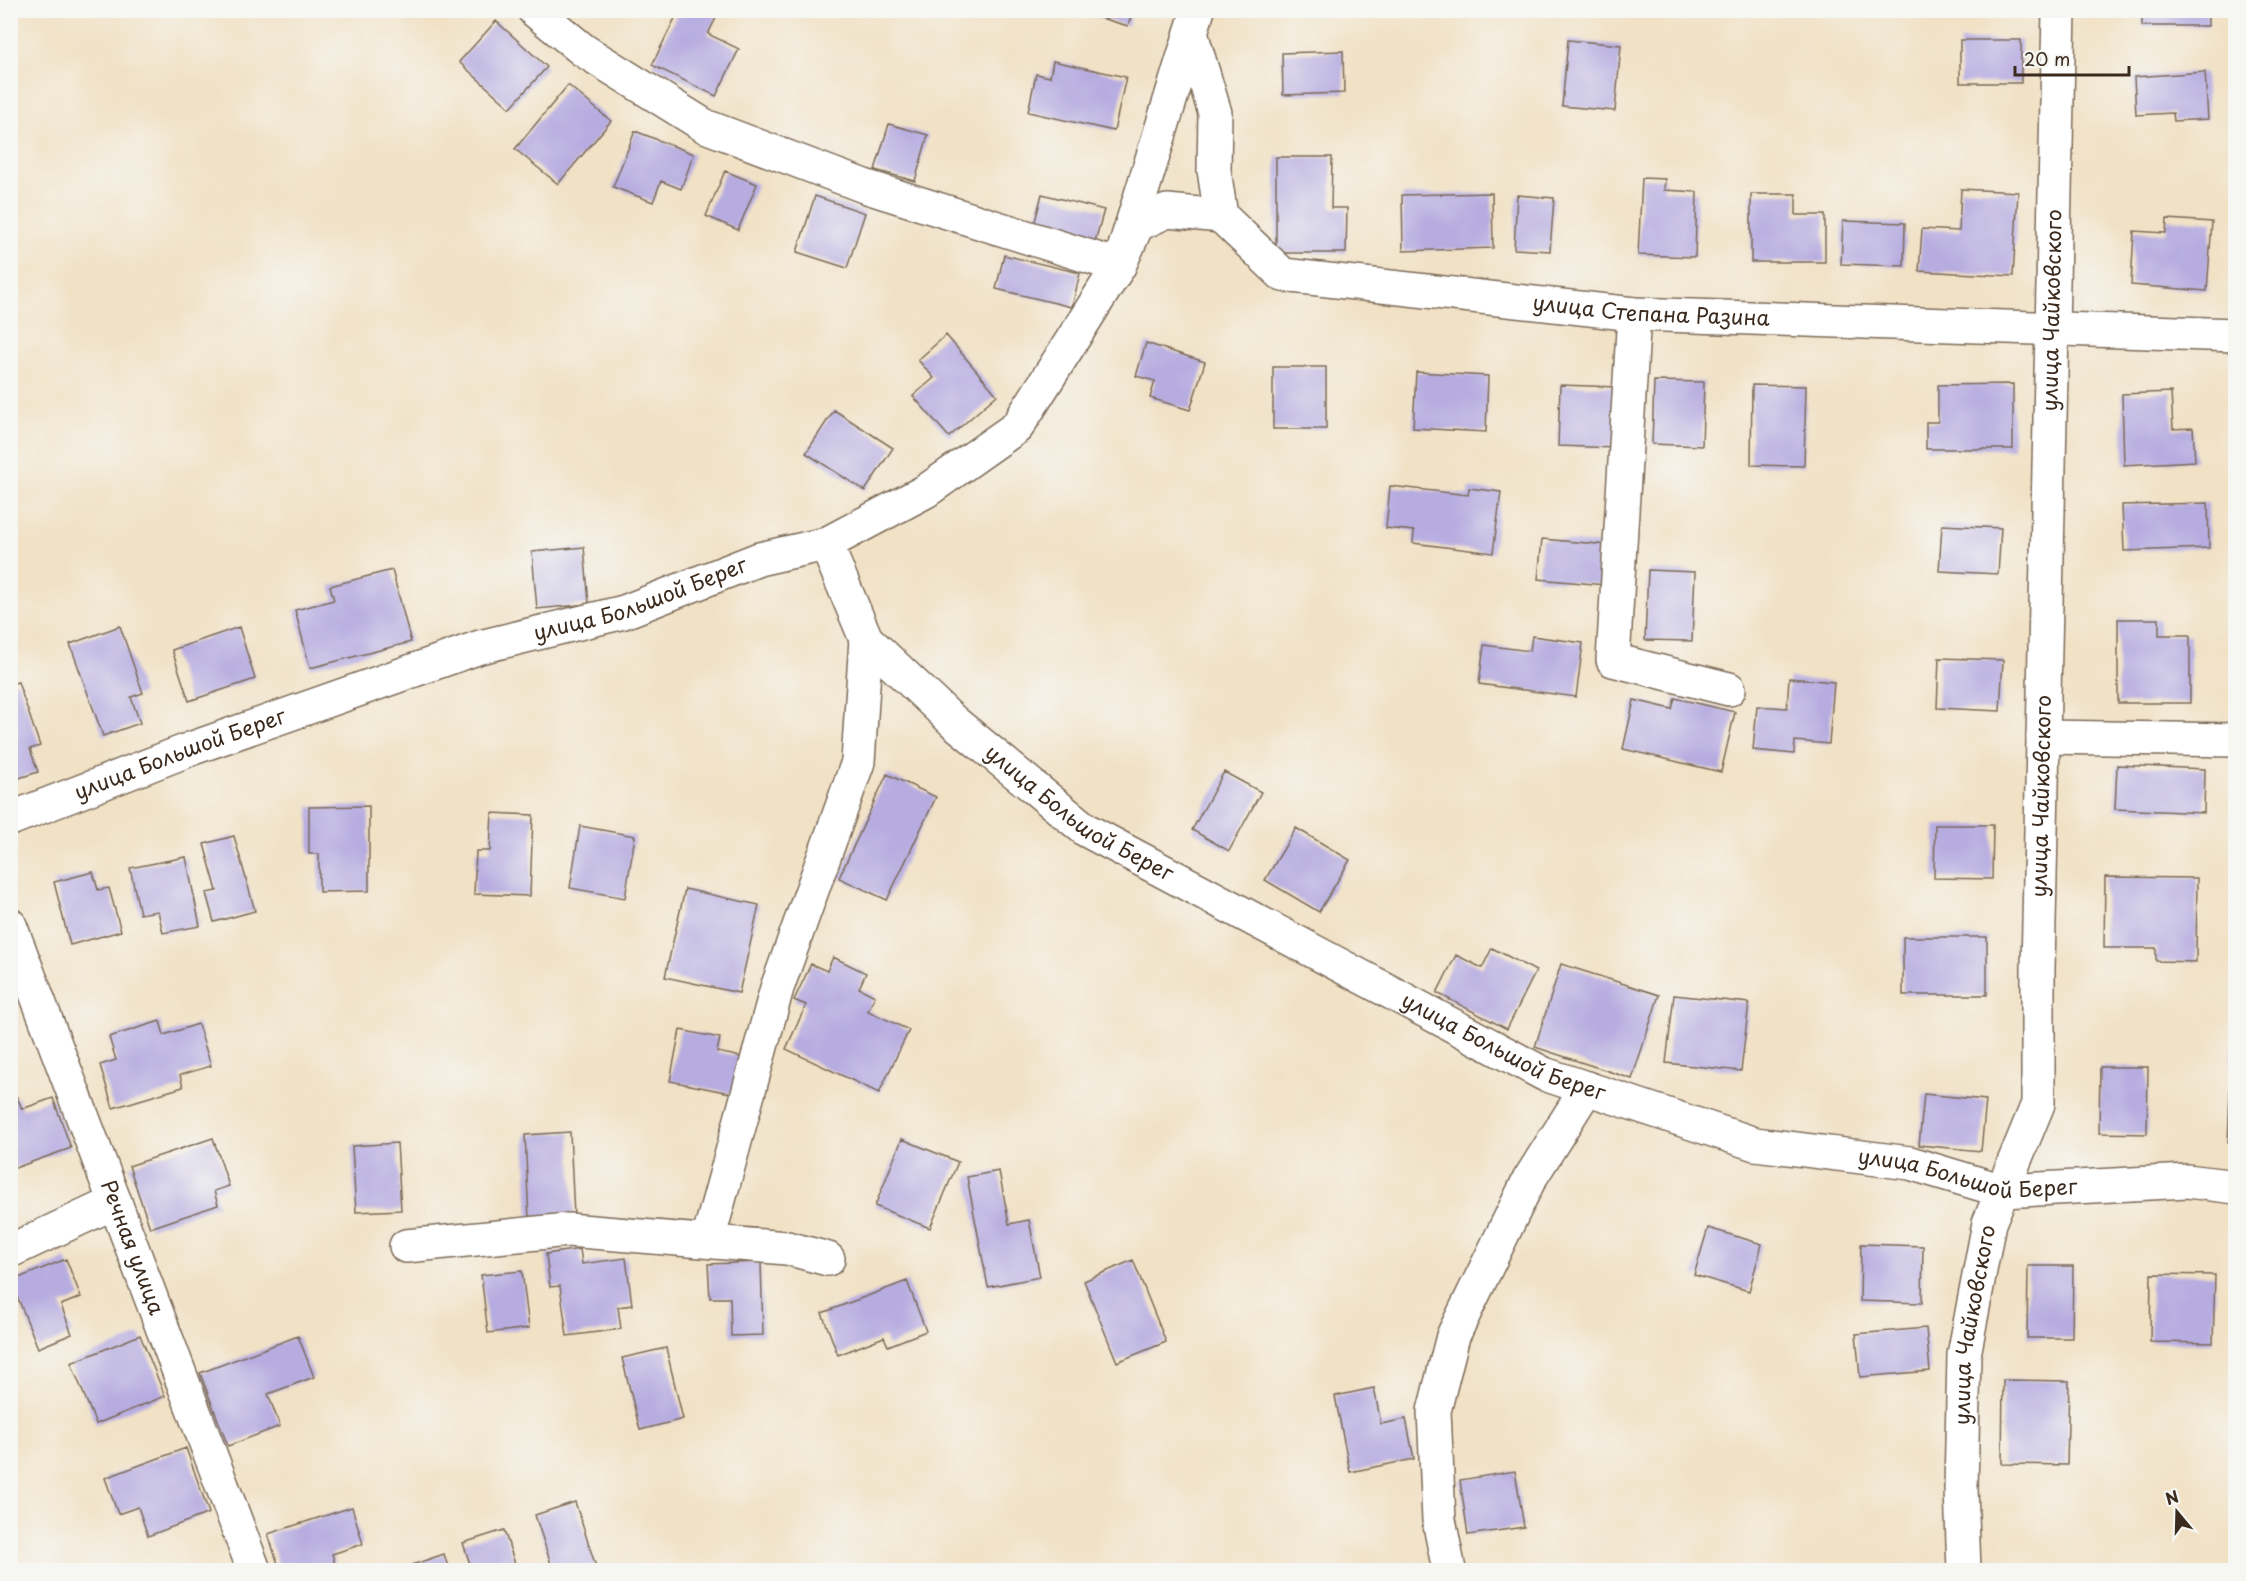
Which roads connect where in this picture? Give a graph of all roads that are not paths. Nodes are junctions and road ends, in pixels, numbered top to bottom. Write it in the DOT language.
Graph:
graph roads {
  1 [pos="534,10"];
  2 [pos="2060,10"];
  3 [pos="1195,22"];
  4 [pos="1221,216"];
  5 [pos="1119,266"];
  6 [pos="1634,314"];
  7 [pos="2051,330"];
  8 [pos="2235,335"];
  9 [pos="826,544"];
  10 [pos="866,639"];
  11 [pos="1729,688"];
  12 [pos="2043,737"];
  13 [pos="2235,740"];
  14 [pos="10,819"];
  15 [pos="10,925"];
  16 [pos="1587,1088"];
  17 [pos="2235,1187"];
  18 [pos="2003,1191"];
  19 [pos="115,1202"];
  20 [pos="708,1240"];
  21 [pos="406,1246"];
  22 [pos="10,1251"];
  23 [pos="828,1259"];
  24 [pos="254,1570"];
  25 [pos="1449,1570"];
  26 [pos="1964,1570"];
  1 -- 5 [label="street"];
  2 -- 7 [label="street, улица Чайковского"];
  3 -- 4 [label="street"];
  3 -- 5 [label="street"];
  4 -- 5 [label="street"];
  4 -- 6 [label="street, улица Степана Разина"];
  5 -- 9 [label="street"];
  6 -- 7 [label="street, улица Степана Разина"];
  6 -- 11 [label="street"];
  7 -- 8 [label="street, улица Степана Разина"];
  7 -- 12 [label="street, улица Чайковского"];
  9 -- 10 [label="street, улица Большой Берег"];
  9 -- 14 [label="street, улица Большой Берег"];
  10 -- 16 [label="street, улица Большой Берег"];
  10 -- 20 [label="street"];
  12 -- 13 [label="street"];
  12 -- 18 [label="street, улица Чайковского"];
  15 -- 19 [label="street, Речная улица"];
  16 -- 18 [label="street, улица Большой Берег"];
  16 -- 25 [label="street"];
  17 -- 18 [label="street, улица Большой Берег"];
  18 -- 26 [label="street, улица Чайковского"];
  19 -- 22 [label="street"];
  19 -- 24 [label="street, Речная улица"];
  20 -- 21 [label="street"];
  20 -- 23 [label="street"];
}
